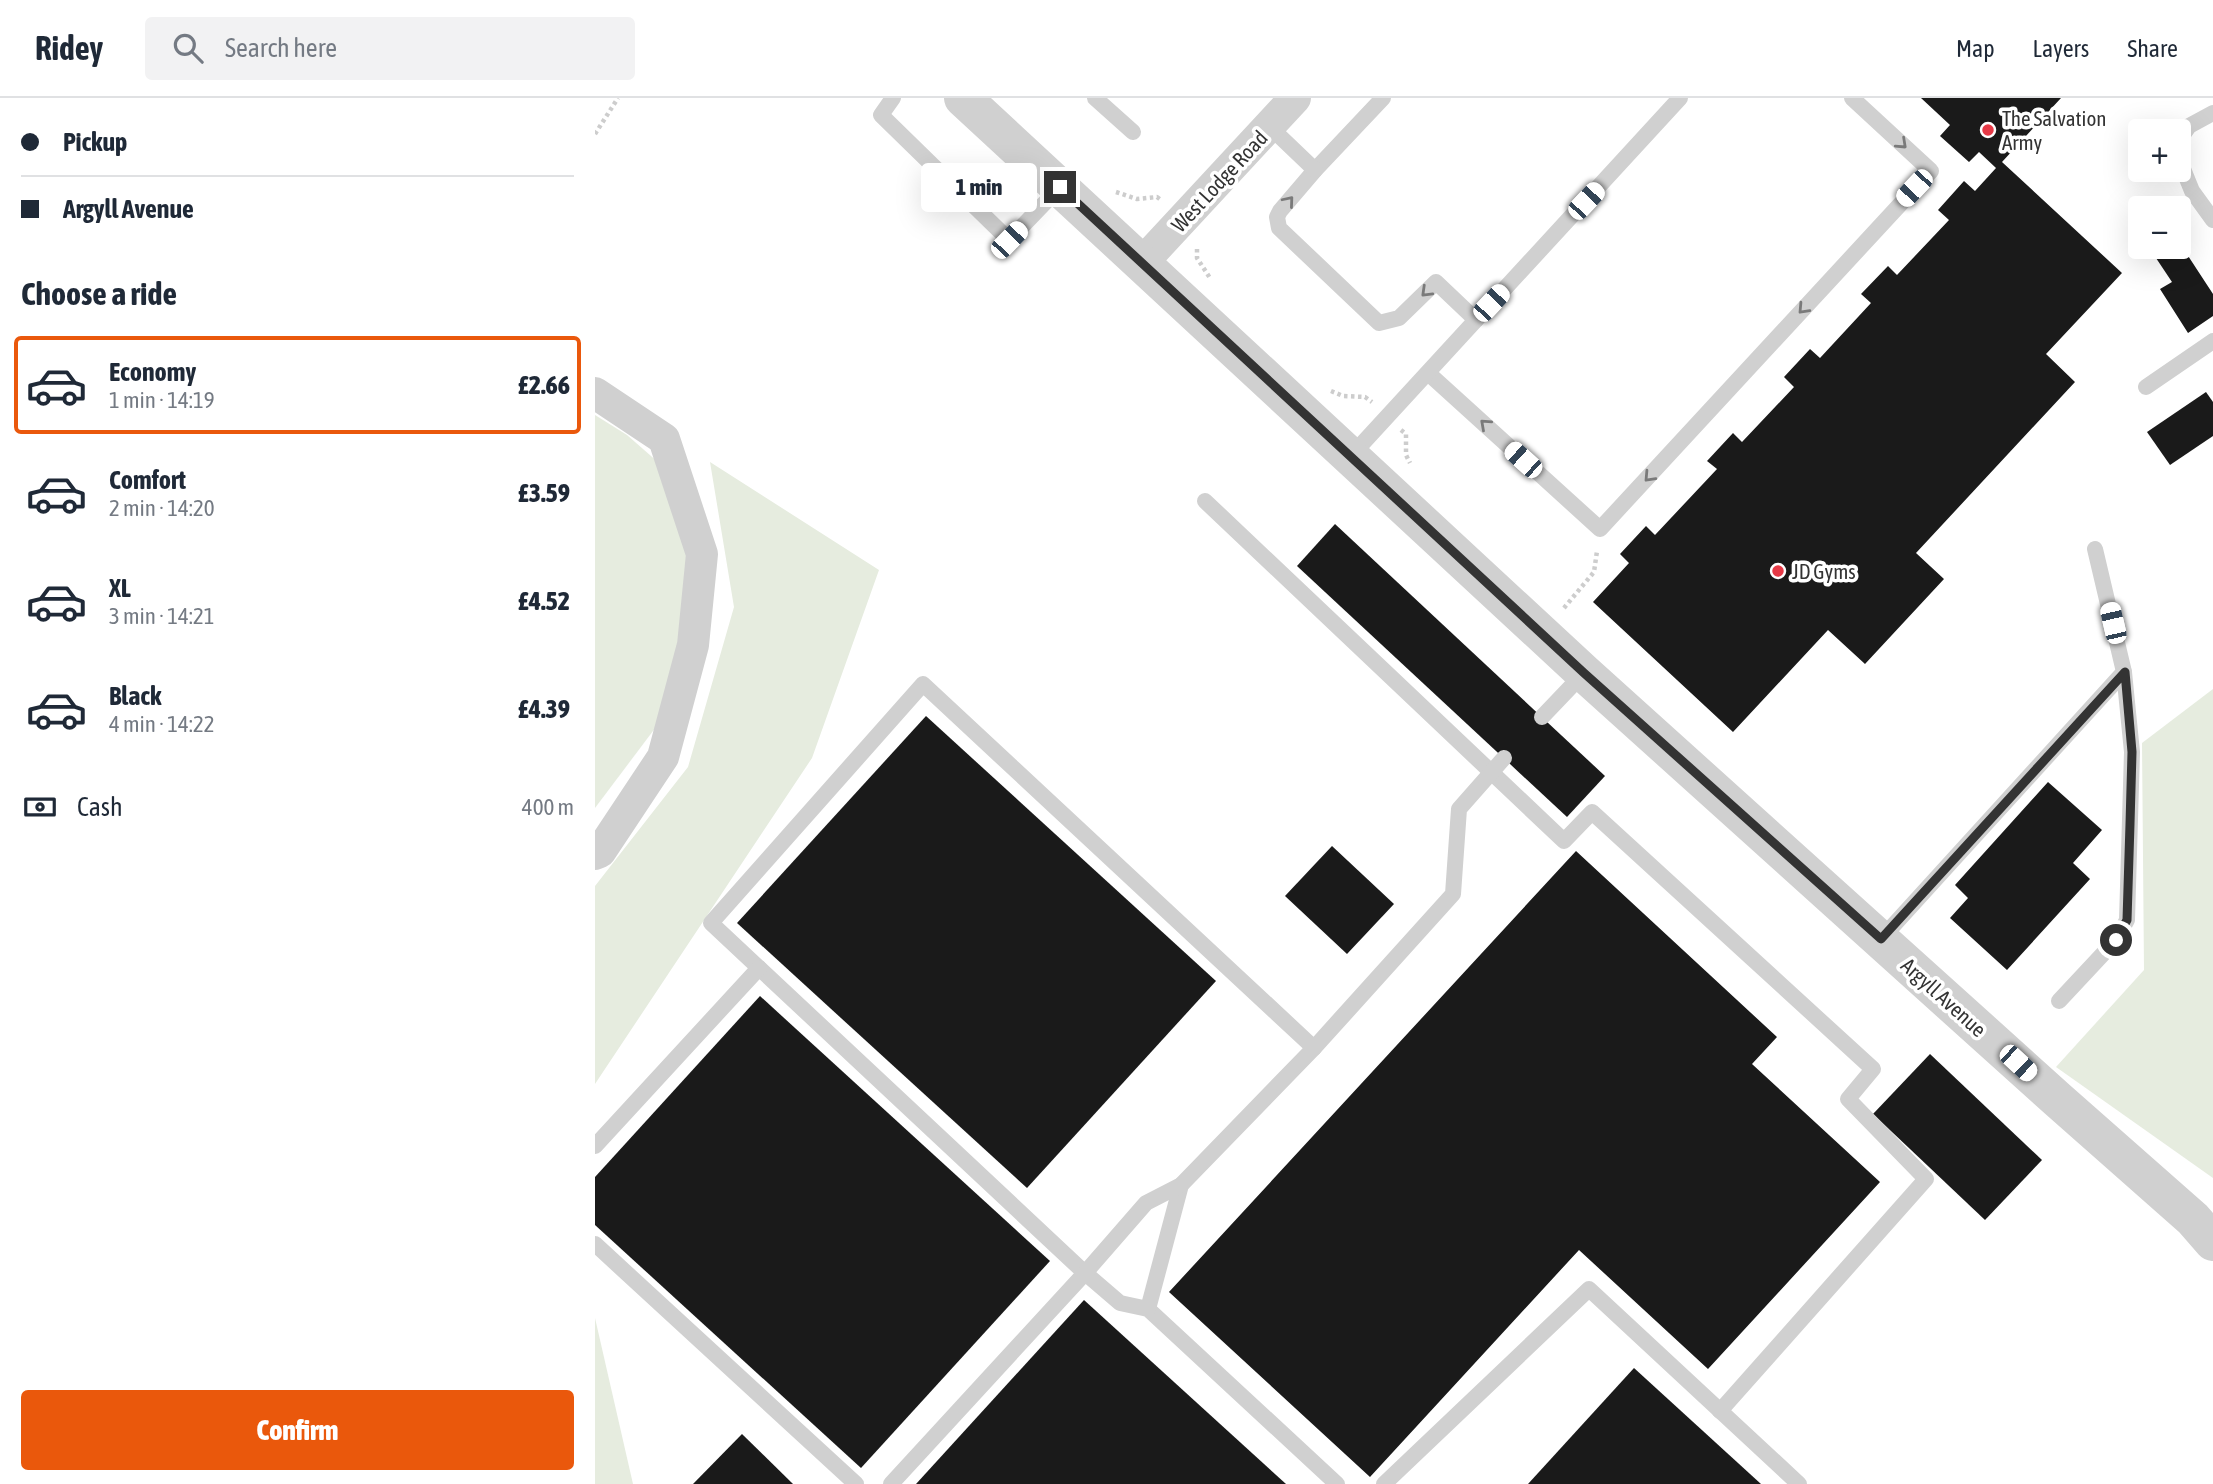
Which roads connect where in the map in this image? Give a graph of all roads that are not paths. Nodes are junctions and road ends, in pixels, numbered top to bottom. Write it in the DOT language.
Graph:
graph roads {
  1 [pos="893,98"];
  2 [pos="963,98"];
  3 [pos="1095,98"];
  4 [pos="1295,98"];
  5 [pos="1383,98"];
  6 [pos="1680,98"];
  7 [pos="1852,98"];
  8 [pos="2213,113"];
  9 [pos="1269,126"];
  10 [pos="2191,126"];
  11 [pos="1133,132"];
  12 [pos="1315,170"];
  13 [pos="2188,182"];
  14 [pos="1060,187"];
  15 [pos="2213,220"];
  16 [pos="1142,263"];
  17 [pos="1476,320"];
  18 [pos="2213,341"];
  19 [pos="1427,373"];
  20 [pos="2146,387"];
  21 [pos="595,393"];
  22 [pos="1350,457"];
  23 [pos="1205,501"];
  24 [pos="2095,549"];
  25 [pos="2125,672"];
  26 [pos="1584,673"];
  27 [pos="1542,717"];
  28 [pos="1504,758"];
  29 [pos="1492,774"];
  30 [pos="595,854"];
  31 [pos="1881,939"];
  32 [pos="759,968"];
  33 [pos="2059,1001"];
  34 [pos="1314,1048"];
  35 [pos="595,1146"];
  36 [pos="1181,1185"];
  37 [pos="2213,1242"];
  38 [pos="595,1244"];
  39 [pos="1085,1273"];
  40 [pos="1148,1309"];
  41 [pos="1720,1410"];
  42 [pos="856,1484"];
  43 [pos="891,1484"];
  44 [pos="1337,1484"];
  45 [pos="1384,1484"];
  46 [pos="1799,1484"];
  1 -- 14 [label="lane"];
  2 -- 14 [label="street, Argyll Avenue"];
  3 -- 11 [label="lane"];
  4 -- 9 [label="street, West Lodge Road"];
  5 -- 12 [label="lane"];
  6 -- 17 [label="lane"];
  7 -- 19 [label="lane, one-way"];
  8 -- 10 [label="lane"];
  9 -- 12 [label="lane"];
  9 -- 16 [label="street, West Lodge Road"];
  17 -- 12 [label="lane, one-way"];
  13 -- 15 [label="lane"];
  14 -- 16 [label="street, Argyll Avenue"];
  16 -- 22 [label="street, Argyll Avenue"];
  17 -- 19 [label="lane"];
  18 -- 20 [label="lane"];
  19 -- 22 [label="lane"];
  21 -- 30 [label="street"];
  22 -- 26 [label="street, Argyll Avenue"];
  23 -- 29 [label="lane"];
  24 -- 25 [label="lane"];
  25 -- 31 [label="lane"];
  25 -- 33 [label="lane"];
  26 -- 27 [label="lane"];
  26 -- 31 [label="street, Argyll Avenue"];
  28 -- 29 [label="lane"];
  29 -- 34 [label="lane"];
  29 -- 41 [label="lane"];
  31 -- 37 [label="street, Argyll Avenue"];
  32 -- 34 [label="lane"];
  32 -- 35 [label="lane"];
  32 -- 39 [label="lane"];
  34 -- 36 [label="lane"];
  36 -- 39 [label="lane"];
  36 -- 40 [label="lane"];
  38 -- 42 [label="lane"];
  39 -- 40 [label="lane"];
  39 -- 43 [label="lane"];
  40 -- 44 [label="lane"];
  41 -- 45 [label="lane"];
  41 -- 46 [label="lane"];
}
